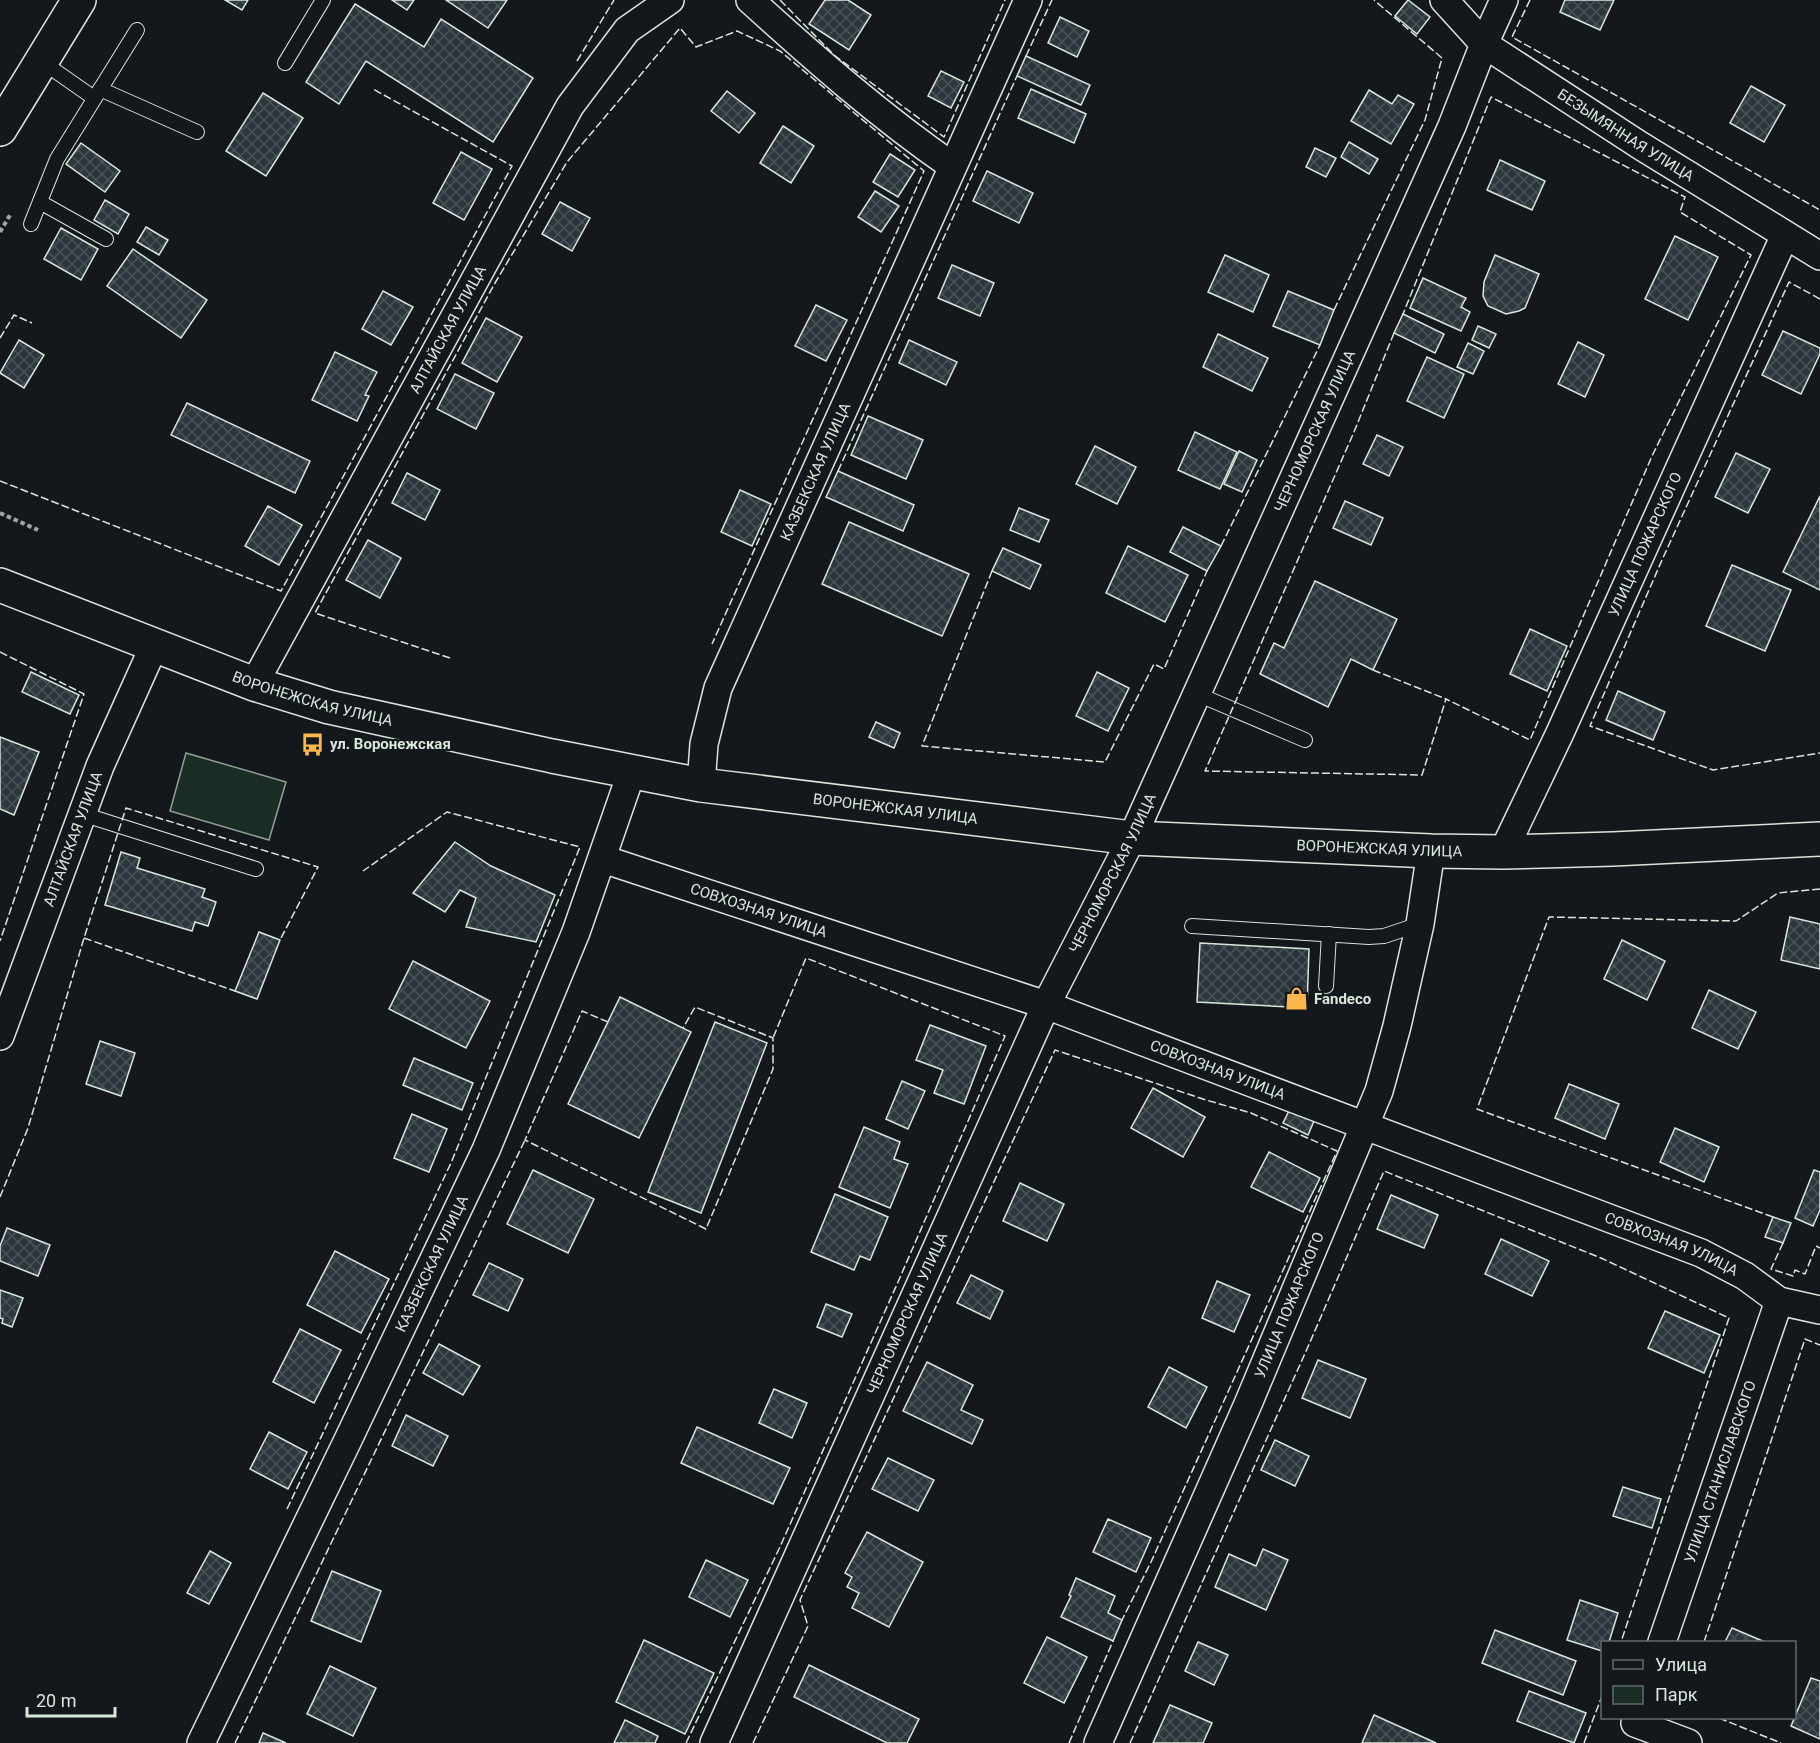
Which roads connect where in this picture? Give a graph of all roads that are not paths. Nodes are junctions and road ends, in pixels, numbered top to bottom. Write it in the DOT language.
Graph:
graph roads {
  1 [pos="79,0"];
  2 [pos="324,0"];
  3 [pos="670,0"];
  4 [pos="750,0"];
  5 [pos="1028,0"];
  6 [pos="1444,0"];
  7 [pos="1504,0"];
  8 [pos="137,30"];
  9 [pos="1484,44"];
  10 [pos="41,61"];
  11 [pos="285,63"];
  12 [pos="97,93"];
  13 [pos="0,129"];
  14 [pos="197,132"];
  15 [pos="952,166"];
  16 [pos="40,202"];
  17 [pos="31,225"];
  18 [pos="1785,235"];
  19 [pos="106,239"];
  20 [pos="1820,256"];
  21 [pos="0,585"];
  22 [pos="154,646"];
  23 [pos="254,684"];
  24 [pos="1197,694"];
  25 [pos="1305,740"];
  26 [pos="632,771"];
  27 [pos="701,785"];
  28 [pos="82,814"];
  29 [pos="1132,838"];
  30 [pos="1820,839"];
  31 [pos="1431,851"];
  32 [pos="1503,852"];
  33 [pos="603,859"];
  34 [pos="255,869"];
  35 [pos="1420,924"];
  36 [pos="1192,926"];
  37 [pos="1329,934"];
  38 [pos="1326,986"];
  39 [pos="1046,1005"];
  40 [pos="0,1036"];
  41 [pos="1365,1125"];
  42 [pos="1779,1300"];
  43 [pos="1820,1310"];
  44 [pos="1662,1641"];
  45 [pos="1633,1728"];
  46 [pos="201,1743"];
  47 [pos="714,1743"];
  48 [pos="1098,1743"];
  49 [pos="1688,1743"];
  1 -- 10 [label="main road"];
  2 -- 11 [label="lane"];
  3 -- 23 [label="street, АЛТАЙСКАЯ УЛИЦА"];
  4 -- 15 [label="street"];
  5 -- 15 [label="street, КАЗБЕКСКАЯ УЛИЦА"];
  6 -- 9 [label="street, БЕЗЫМЯННАЯ УЛИЦА"];
  7 -- 9 [label="street, ЧЕРНОМОРСКАЯ УЛИЦА"];
  8 -- 12 [label="lane"];
  9 -- 18 [label="street, БЕЗЫМЯННАЯ УЛИЦА"];
  9 -- 24 [label="street, ЧЕРНОМОРСКАЯ УЛИЦА"];
  10 -- 12 [label="lane"];
  10 -- 13 [label="main road"];
  12 -- 14 [label="lane"];
  12 -- 16 [label="lane"];
  15 -- 27 [label="street, КАЗБЕКСКАЯ УЛИЦА"];
  16 -- 17 [label="lane"];
  16 -- 19 [label="lane"];
  18 -- 20 [label="street, БЕЗЫМЯННАЯ УЛИЦА"];
  18 -- 32 [label="street, УЛИЦА ПОЖАРСКОГО"];
  21 -- 22 [label="main road, ВОРОНЕЖСКАЯ УЛИЦА"];
  22 -- 23 [label="main road, ВОРОНЕЖСКАЯ УЛИЦА"];
  22 -- 28 [label="street, АЛТАЙСКАЯ УЛИЦА"];
  23 -- 26 [label="main road, ВОРОНЕЖСКАЯ УЛИЦА"];
  24 -- 25 [label="lane"];
  24 -- 29 [label="street, ЧЕРНОМОРСКАЯ УЛИЦА"];
  26 -- 27 [label="main road, ВОРОНЕЖСКАЯ УЛИЦА"];
  26 -- 33 [label="street, КАЗБЕКСКАЯ УЛИЦА"];
  27 -- 29 [label="main road, ВОРОНЕЖСКАЯ УЛИЦА"];
  28 -- 34 [label="lane"];
  28 -- 40 [label="street, АЛТАЙСКАЯ УЛИЦА"];
  29 -- 31 [label="main road, ВОРОНЕЖСКАЯ УЛИЦА"];
  29 -- 39 [label="street, ЧЕРНОМОРСКАЯ УЛИЦА"];
  30 -- 32 [label="main road, ВОРОНЕЖСКАЯ УЛИЦА"];
  31 -- 32 [label="main road, ВОРОНЕЖСКАЯ УЛИЦА"];
  31 -- 35 [label="street, УЛИЦА ПОЖАРСКОГО"];
  33 -- 39 [label="street, СОВХОЗНАЯ УЛИЦА"];
  33 -- 46 [label="street, КАЗБЕКСКАЯ УЛИЦА"];
  35 -- 37 [label="lane"];
  35 -- 41 [label="street, УЛИЦА ПОЖАРСКОГО"];
  36 -- 37 [label="lane"];
  37 -- 38 [label="lane"];
  39 -- 41 [label="street, СОВХОЗНАЯ УЛИЦА"];
  39 -- 47 [label="street, ЧЕРНОМОРСКАЯ УЛИЦА"];
  41 -- 42 [label="street, СОВХОЗНАЯ УЛИЦА"];
  41 -- 48 [label="street, УЛИЦА ПОЖАРСКОГО"];
  42 -- 43 [label="street, СОВХОЗНАЯ УЛИЦА"];
  42 -- 44 [label="street, УЛИЦА СТАНИСЛАВСКОГО"];
  45 -- 49 [label="street"];
}
